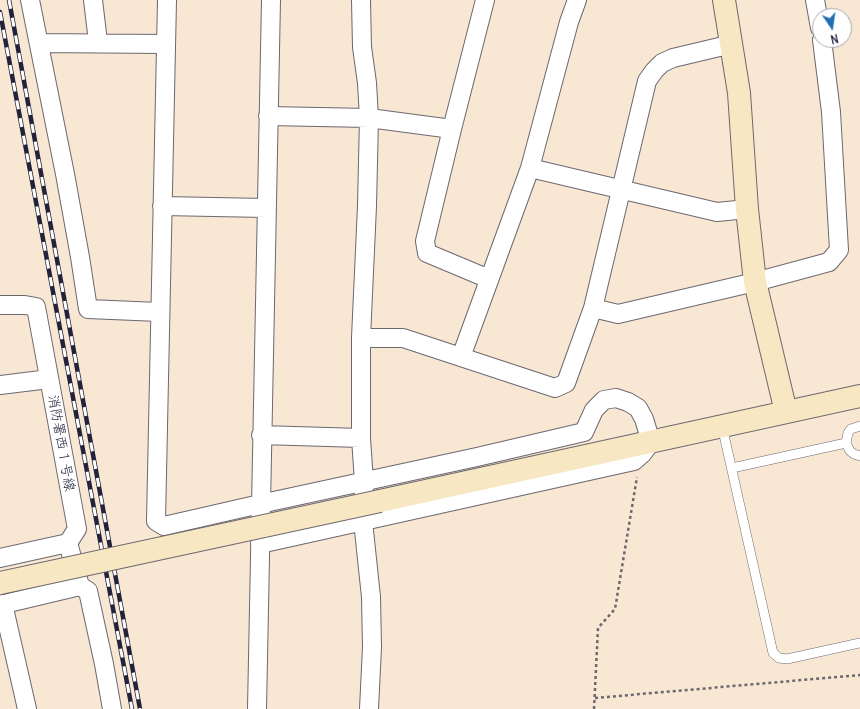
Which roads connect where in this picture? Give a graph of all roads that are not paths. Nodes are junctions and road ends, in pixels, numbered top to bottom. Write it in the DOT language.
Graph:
graph roads {
  1 [pos="30,0"];
  2 [pos="93,0"];
  3 [pos="167,0"];
  4 [pos="271,0"];
  5 [pos="361,0"];
  6 [pos="485,0"];
  7 [pos="577,0"];
  8 [pos="724,0"];
  9 [pos="98,42"];
  10 [pos="39,43"];
  11 [pos="165,44"];
  12 [pos="732,44"];
  13 [pos="823,48"];
  14 [pos="268,116"];
  15 [pos="368,118"];
  16 [pos="452,129"];
  17 [pos="530,168"];
  18 [pos="621,190"];
  19 [pos="162,206"];
  20 [pos="266,208"];
  21 [pos="747,209"];
  22 [pos="489,279"];
  23 [pos="755,282"];
  24 [pos="0,306"];
  25 [pos="593,308"];
  26 [pos="159,312"];
  27 [pos="361,338"];
  28 [pos="461,357"];
  29 [pos="49,379"];
  30 [pos="0,385"];
  31 [pos="860,396"];
  32 [pos="786,412"];
  33 [pos="722,426"];
  34 [pos="860,426"];
  35 [pos="261,435"];
  36 [pos="362,438"];
  37 [pos="651,442"];
  38 [pos="846,443"];
  39 [pos="860,456"];
  40 [pos="732,468"];
  41 [pos="364,482"];
  42 [pos="260,504"];
  43 [pos="362,521"];
  44 [pos="68,543"];
  45 [pos="260,544"];
  46 [pos="0,558"];
  47 [pos="80,586"];
  48 [pos="1,597"];
  49 [pos="860,643"];
  50 [pos="27,709"];
  51 [pos="112,709"];
  52 [pos="257,709"];
  53 [pos="369,709"];
  1 -- 10 [label="street"];
  2 -- 9 [label="street"];
  3 -- 11 [label="street"];
  4 -- 14 [label="street"];
  5 -- 15 [label="street"];
  6 -- 16 [label="street"];
  7 -- 17 [label="street"];
  8 -- 12 [label="street"];
  9 -- 10 [label="street"];
  9 -- 11 [label="street"];
  10 -- 26 [label="street"];
  11 -- 19 [label="street"];
  12 -- 18 [label="street"];
  12 -- 21 [label="street"];
  13 -- 23 [label="street"];
  14 -- 15 [label="street"];
  14 -- 20 [label="street"];
  15 -- 16 [label="street"];
  15 -- 27 [label="street"];
  16 -- 22 [label="street"];
  17 -- 18 [label="street"];
  17 -- 22 [label="street"];
  18 -- 21 [label="street"];
  18 -- 25 [label="street"];
  19 -- 20 [label="street"];
  19 -- 26 [label="street"];
  20 -- 35 [label="street"];
  21 -- 23 [label="street"];
  22 -- 28 [label="street"];
  23 -- 25 [label="street"];
  23 -- 32 [label="street"];
  24 -- 29 [label="street, 消防署西１号線"];
  25 -- 28 [label="street"];
  26 -- 42 [label="street"];
  27 -- 28 [label="street"];
  27 -- 36 [label="street"];
  29 -- 30 [label="street"];
  29 -- 44 [label="street, 消防署西１号線"];
  31 -- 32 [label="street"];
  32 -- 33 [label="street"];
  33 -- 37 [label="street"];
  33 -- 40 [label="lane"];
  34 -- 38 [label="lane"];
  35 -- 36 [label="street"];
  35 -- 42 [label="street"];
  36 -- 41 [label="street"];
  37 -- 41 [label="street"];
  37 -- 43 [label="street"];
  37 -- 48 [label="street, bridge"];
  38 -- 39 [label="lane"];
  38 -- 40 [label="lane"];
  40 -- 49 [label="lane"];
  41 -- 42 [label="street"];
  41 -- 43 [label="street"];
  42 -- 45 [label="street"];
  43 -- 45 [label="street"];
  43 -- 53 [label="street"];
  44 -- 46 [label="street"];
  44 -- 47 [label="street"];
  45 -- 52 [label="street"];
  47 -- 48 [label="street"];
  47 -- 51 [label="street"];
  48 -- 50 [label="street"];
}
